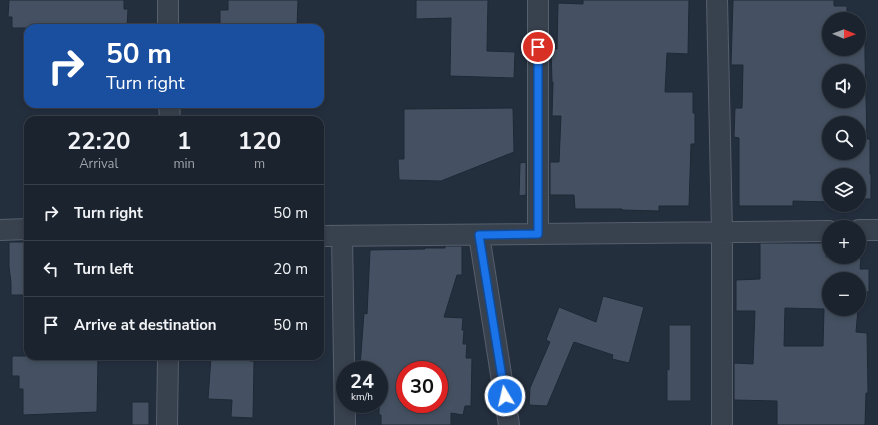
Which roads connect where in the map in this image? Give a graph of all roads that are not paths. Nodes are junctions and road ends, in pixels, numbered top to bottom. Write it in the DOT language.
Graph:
graph roads {
  1 [pos="168,0"];
  2 [pos="538,0"];
  3 [pos="717,0"];
  4 [pos="168,24"];
  5 [pos="24,229"];
  6 [pos="0,230"];
  7 [pos="866,230"];
  8 [pos="878,230"];
  9 [pos="822,231"];
  10 [pos="722,232"];
  11 [pos="538,234"];
  12 [pos="479,235"];
  13 [pos="324,236"];
  14 [pos="342,236"];
  15 [pos="168,360"];
  16 [pos="167,425"];
  17 [pos="345,425"];
  18 [pos="509,425"];
  19 [pos="722,425"];
  1 -- 4 [label="street"];
  2 -- 11 [label="street"];
  3 -- 10 [label="street"];
  5 -- 6 [label="street"];
  7 -- 8 [label="street"];
  9 -- 10 [label="street"];
  10 -- 11 [label="street"];
  10 -- 19 [label="street"];
  11 -- 12 [label="street"];
  12 -- 14 [label="street"];
  12 -- 18 [label="street"];
  13 -- 14 [label="street"];
  14 -- 17 [label="street"];
  15 -- 16 [label="street"];
}
